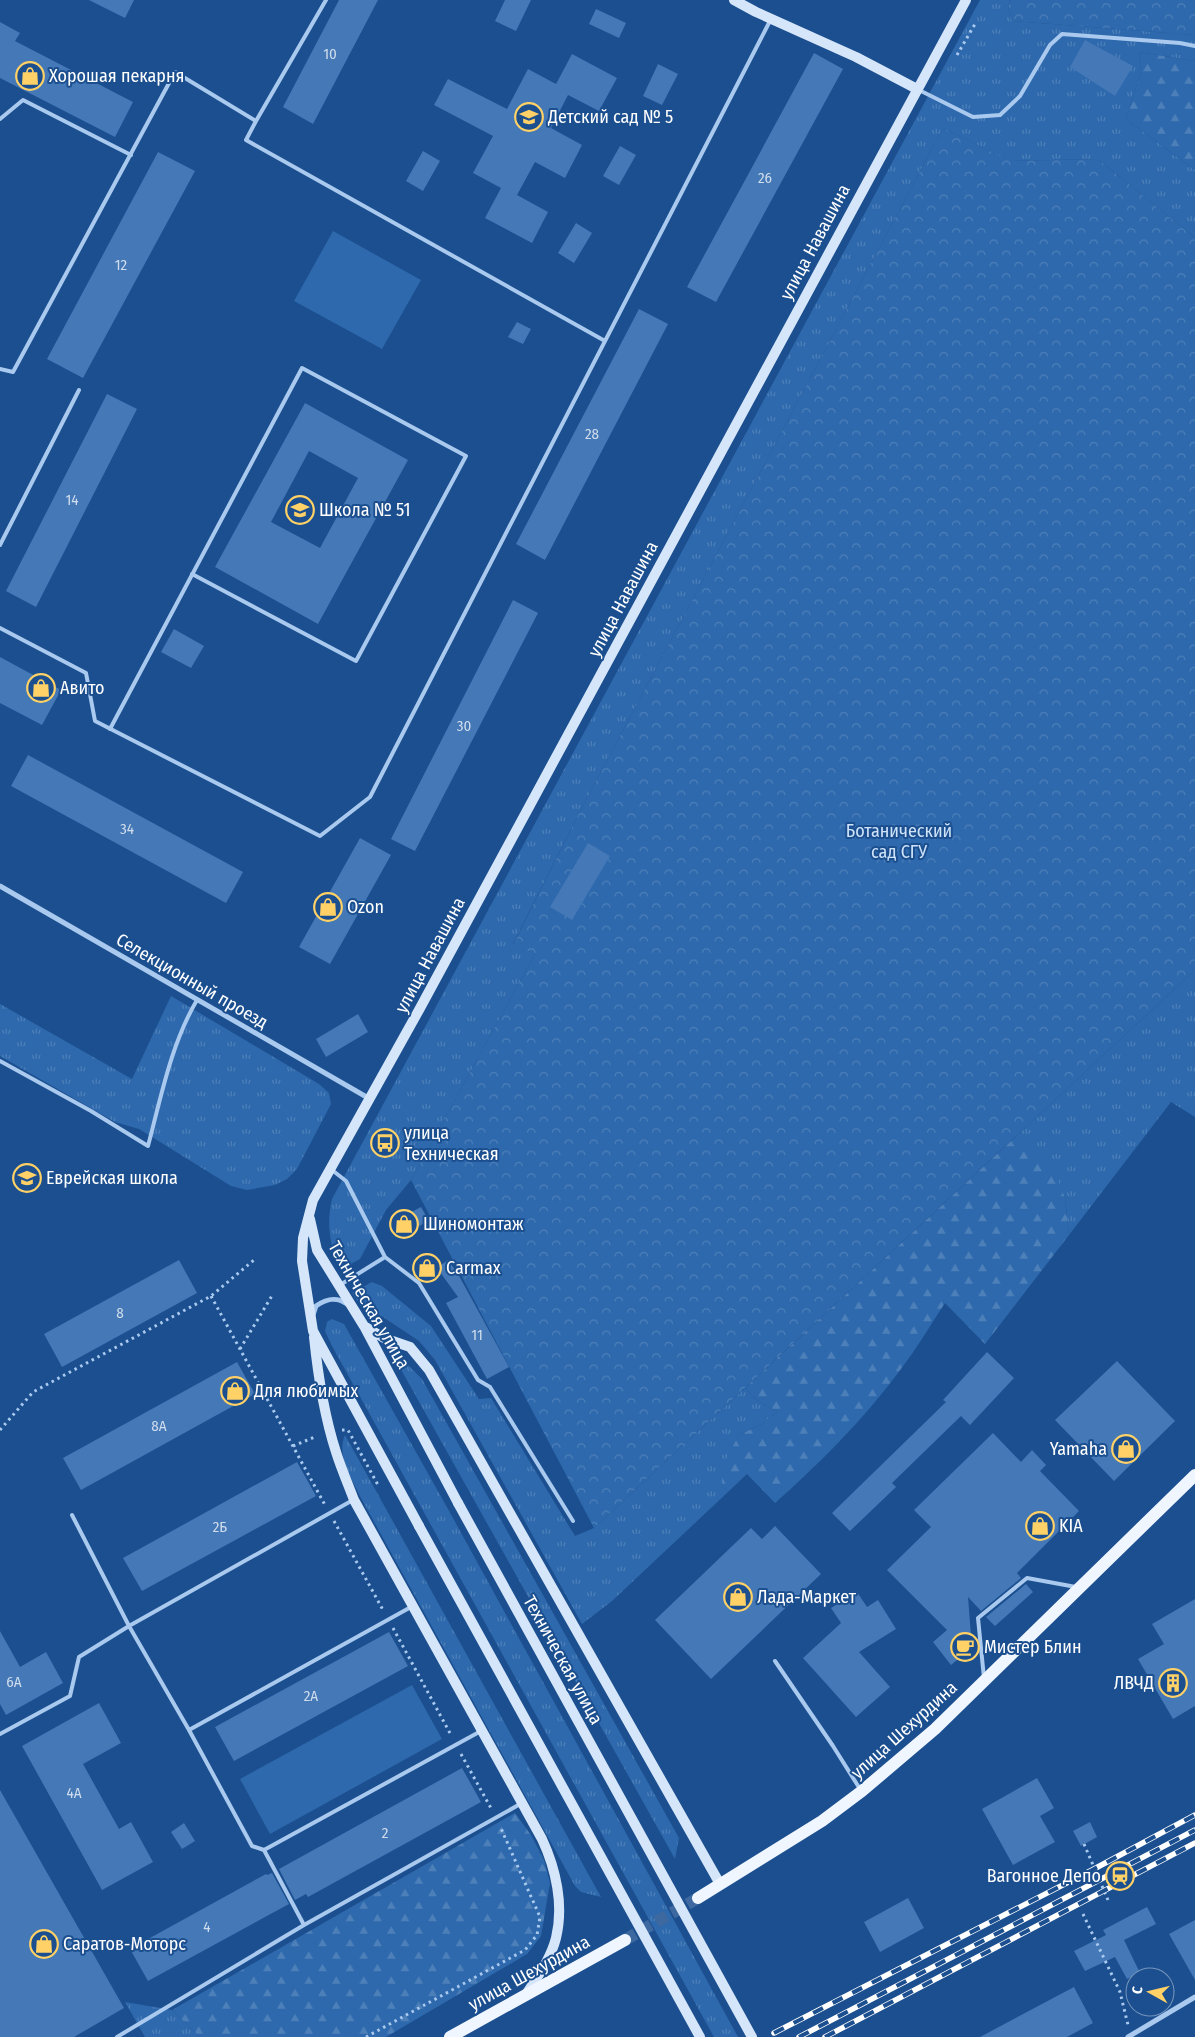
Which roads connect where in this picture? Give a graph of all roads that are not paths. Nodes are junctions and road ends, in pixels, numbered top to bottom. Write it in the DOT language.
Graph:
graph roads {
  1 [pos="326,0"];
  2 [pos="734,0"];
  3 [pos="966,0"];
  4 [pos="772,17"];
  5 [pos="1195,46"];
  6 [pos="917,90"];
  7 [pos="0,119"];
  8 [pos="256,121"];
  9 [pos="131,155"];
  10 [pos="605,341"];
  11 [pos="0,369"];
  12 [pos="79,390"];
  13 [pos="0,545"];
  14 [pos="192,574"];
  15 [pos="0,628"];
  16 [pos="110,729"];
  17 [pos="0,886"];
  18 [pos="197,1000"];
  19 [pos="0,1061"];
  20 [pos="370,1099"];
  21 [pos="330,1169"];
  22 [pos="309,1213"];
  23 [pos="385,1256"];
  24 [pos="338,1286"];
  25 [pos="353,1309"];
  26 [pos="364,1326"];
  27 [pos="312,1327"];
  28 [pos="1195,1475"];
  29 [pos="354,1500"];
  30 [pos="72,1515"];
  31 [pos="573,1521"];
  32 [pos="1080,1588"];
  33 [pos="413,1606"];
  34 [pos="129,1626"];
  35 [pos="775,1661"];
  36 [pos="984,1681"];
  37 [pos="189,1730"];
  38 [pos="482,1730"];
  39 [pos="0,1734"];
  40 [pos="862,1791"];
  41 [pos="522,1803"];
  42 [pos="264,1850"];
  43 [pos="720,1884"];
  44 [pos="698,1898"];
  45 [pos="304,1925"];
  46 [pos="625,1940"];
  47 [pos="526,1995"];
  48 [pos="1195,1996"];
  49 [pos="1129,2036"];
  50 [pos="117,2037"];
  51 [pos="450,2037"];
  52 [pos="700,2037"];
  53 [pos="752,2037"];
  1 -- 8 [label="lane"];
  2 -- 4 [label="main road"];
  3 -- 6 [label="main road, улица Навашина"];
  4 -- 6 [label="main road"];
  4 -- 10 [label="lane"];
  5 -- 6 [label="lane"];
  6 -- 20 [label="main road, улица Навашина"];
  7 -- 9 [label="lane"];
  8 -- 9 [label="lane"];
  8 -- 10 [label="lane"];
  9 -- 11 [label="lane"];
  10 -- 16 [label="lane"];
  12 -- 13 [label="lane"];
  14 -- 14 [label="lane"];
  14 -- 16 [label="lane"];
  15 -- 16 [label="lane"];
  17 -- 18 [label="street, Селекционный проезд"];
  18 -- 19 [label="lane"];
  18 -- 20 [label="street, Селекционный проезд"];
  20 -- 21 [label="main road, улица Навашина"];
  21 -- 22 [label="main road, улица Навашина"];
  21 -- 23 [label="lane"];
  22 -- 24 [label="main road, Техническая улица"];
  22 -- 27 [label="main road, Техническая улица"];
  23 -- 24 [label="lane"];
  23 -- 31 [label="lane"];
  24 -- 25 [label="main road, Техническая улица"];
  25 -- 26 [label="main road, Техническая улица"];
  25 -- 27 [label="street"];
  26 -- 43 [label="main road"];
  26 -- 53 [label="main road, Техническая улица, bridge"];
  27 -- 29 [label="main road"];
  27 -- 52 [label="main road, Техническая улица, bridge"];
  28 -- 32 [label="main road, улица Шехурдина"];
  29 -- 33 [label="main road"];
  29 -- 34 [label="lane"];
  30 -- 34 [label="lane"];
  32 -- 36 [label="main road, улица Шехурдина"];
  32 -- 36 [label="lane"];
  33 -- 37 [label="lane"];
  33 -- 38 [label="main road"];
  34 -- 37 [label="lane"];
  34 -- 39 [label="lane"];
  35 -- 40 [label="lane"];
  36 -- 40 [label="main road, улица Шехурдина"];
  37 -- 42 [label="lane"];
  38 -- 41 [label="main road"];
  38 -- 42 [label="lane"];
  40 -- 43 [label="main road, улица Шехурдина"];
  41 -- 45 [label="lane"];
  41 -- 47 [label="main road"];
  42 -- 45 [label="lane"];
  43 -- 44 [label="main road, улица Шехурдина"];
  45 -- 50 [label="lane"];
  46 -- 47 [label="main road, улица Шехурдина"];
  47 -- 51 [label="main road, улица Шехурдина"];
  48 -- 49 [label="street"];
}
